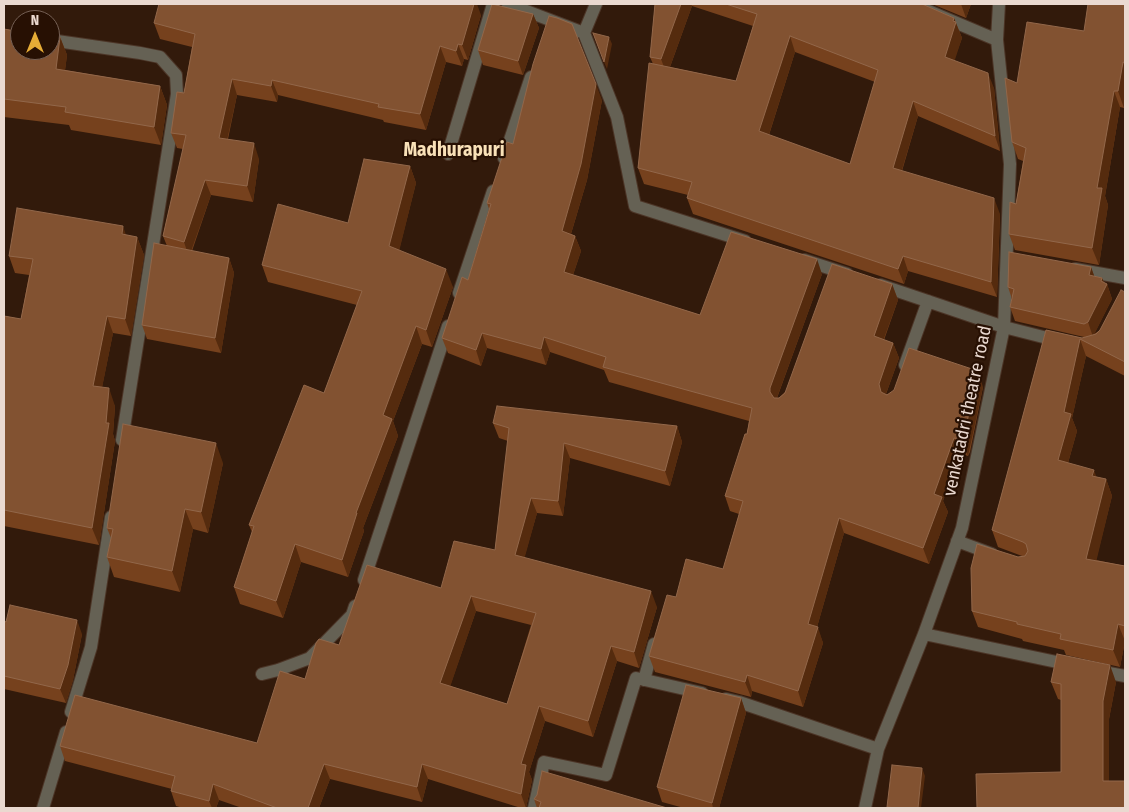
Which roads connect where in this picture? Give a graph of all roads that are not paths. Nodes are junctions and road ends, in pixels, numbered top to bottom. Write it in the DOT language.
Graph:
graph roads {
  1 [pos="493,4"];
  2 [pos="508,4"];
  3 [pos="596,4"];
  4 [pos="912,4"];
  5 [pos="999,4"];
  6 [pos="584,33"];
  7 [pos="997,40"];
  8 [pos="60,41"];
  9 [pos="534,68"];
  10 [pos="448,154"];
  11 [pos="758,245"];
  12 [pos="795,257"];
  13 [pos="1061,266"];
  14 [pos="1125,278"];
  15 [pos="928,301"];
  16 [pos="1004,327"];
  17 [pos="1069,343"];
  18 [pos="902,375"];
  19 [pos="121,450"];
  20 [pos="112,508"];
  21 [pos="957,541"];
  22 [pos="1000,556"];
  23 [pos="924,634"];
  24 [pos="657,636"];
  25 [pos="262,674"];
  26 [pos="1125,676"];
  27 [pos="644,680"];
  28 [pos="878,749"];
  29 [pos="43,808"];
  30 [pos="534,808"];
  31 [pos="865,808"];
  1 -- 10 [label="street"];
  2 -- 6 [label="street"];
  3 -- 6 [label="street"];
  4 -- 7 [label="street"];
  5 -- 7 [label="street, venkatadri theatre road"];
  6 -- 11 [label="street"];
  7 -- 16 [label="street, venkatadri theatre road"];
  8 -- 19 [label="street"];
  9 -- 25 [label="street"];
  12 -- 15 [label="street"];
  13 -- 14 [label="street"];
  15 -- 16 [label="street"];
  15 -- 18 [label="street"];
  16 -- 17 [label="street"];
  16 -- 21 [label="street, venkatadri theatre road"];
  20 -- 29 [label="street"];
  21 -- 22 [label="street"];
  21 -- 23 [label="street, venkatadri theatre road"];
  23 -- 26 [label="street"];
  23 -- 28 [label="street, venkatadri theatre road"];
  24 -- 27 [label="street"];
  27 -- 28 [label="street"];
  27 -- 30 [label="street"];
  28 -- 31 [label="street, venkatadri theatre road"];
}
